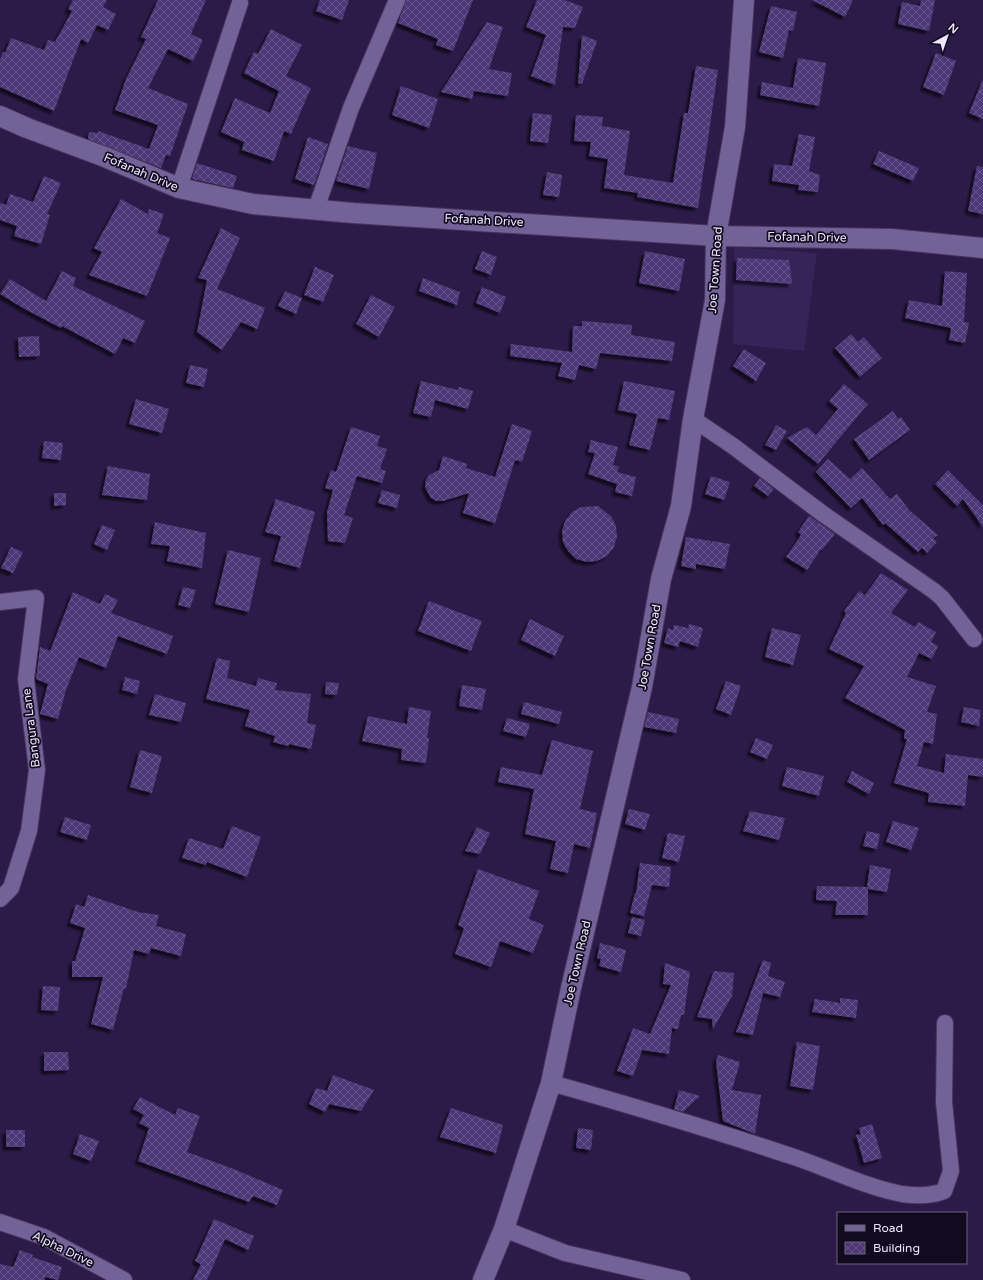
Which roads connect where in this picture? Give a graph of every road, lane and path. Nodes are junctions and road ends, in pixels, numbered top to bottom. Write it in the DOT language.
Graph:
graph roads {
  1 [pos="397,0"];
  2 [pos="744,0"];
  3 [pos="240,3"];
  4 [pos="0,116"];
  5 [pos="179,188"];
  6 [pos="316,209"];
  7 [pos="716,236"];
  8 [pos="983,248"];
  9 [pos="693,419"];
  10 [pos="0,602"];
  11 [pos="974,640"];
  12 [pos="0,899"];
  13 [pos="945,1022"];
  14 [pos="551,1083"];
  15 [pos="0,1222"];
  16 [pos="504,1229"];
  17 [pos="124,1280"];
  18 [pos="483,1280"];
  19 [pos="682,1280"];
  1 -- 6 [label="street"];
  2 -- 7 [label="street, Joe Town Road"];
  3 -- 5 [label="street"];
  4 -- 5 [label="street, Fofanah Drive"];
  5 -- 6 [label="street, Fofanah Drive"];
  6 -- 7 [label="street, Fofanah Drive"];
  7 -- 8 [label="street, Fofanah Drive"];
  7 -- 9 [label="street, Joe Town Road"];
  9 -- 11 [label="street"];
  9 -- 14 [label="street, Joe Town Road"];
  10 -- 12 [label="street, Bangura Lane"];
  13 -- 14 [label="street"];
  14 -- 16 [label="street, Joe Town Road"];
  15 -- 17 [label="street, Alpha Drive"];
  16 -- 18 [label="street, Joe Town Road"];
  16 -- 19 [label="street"];
}
